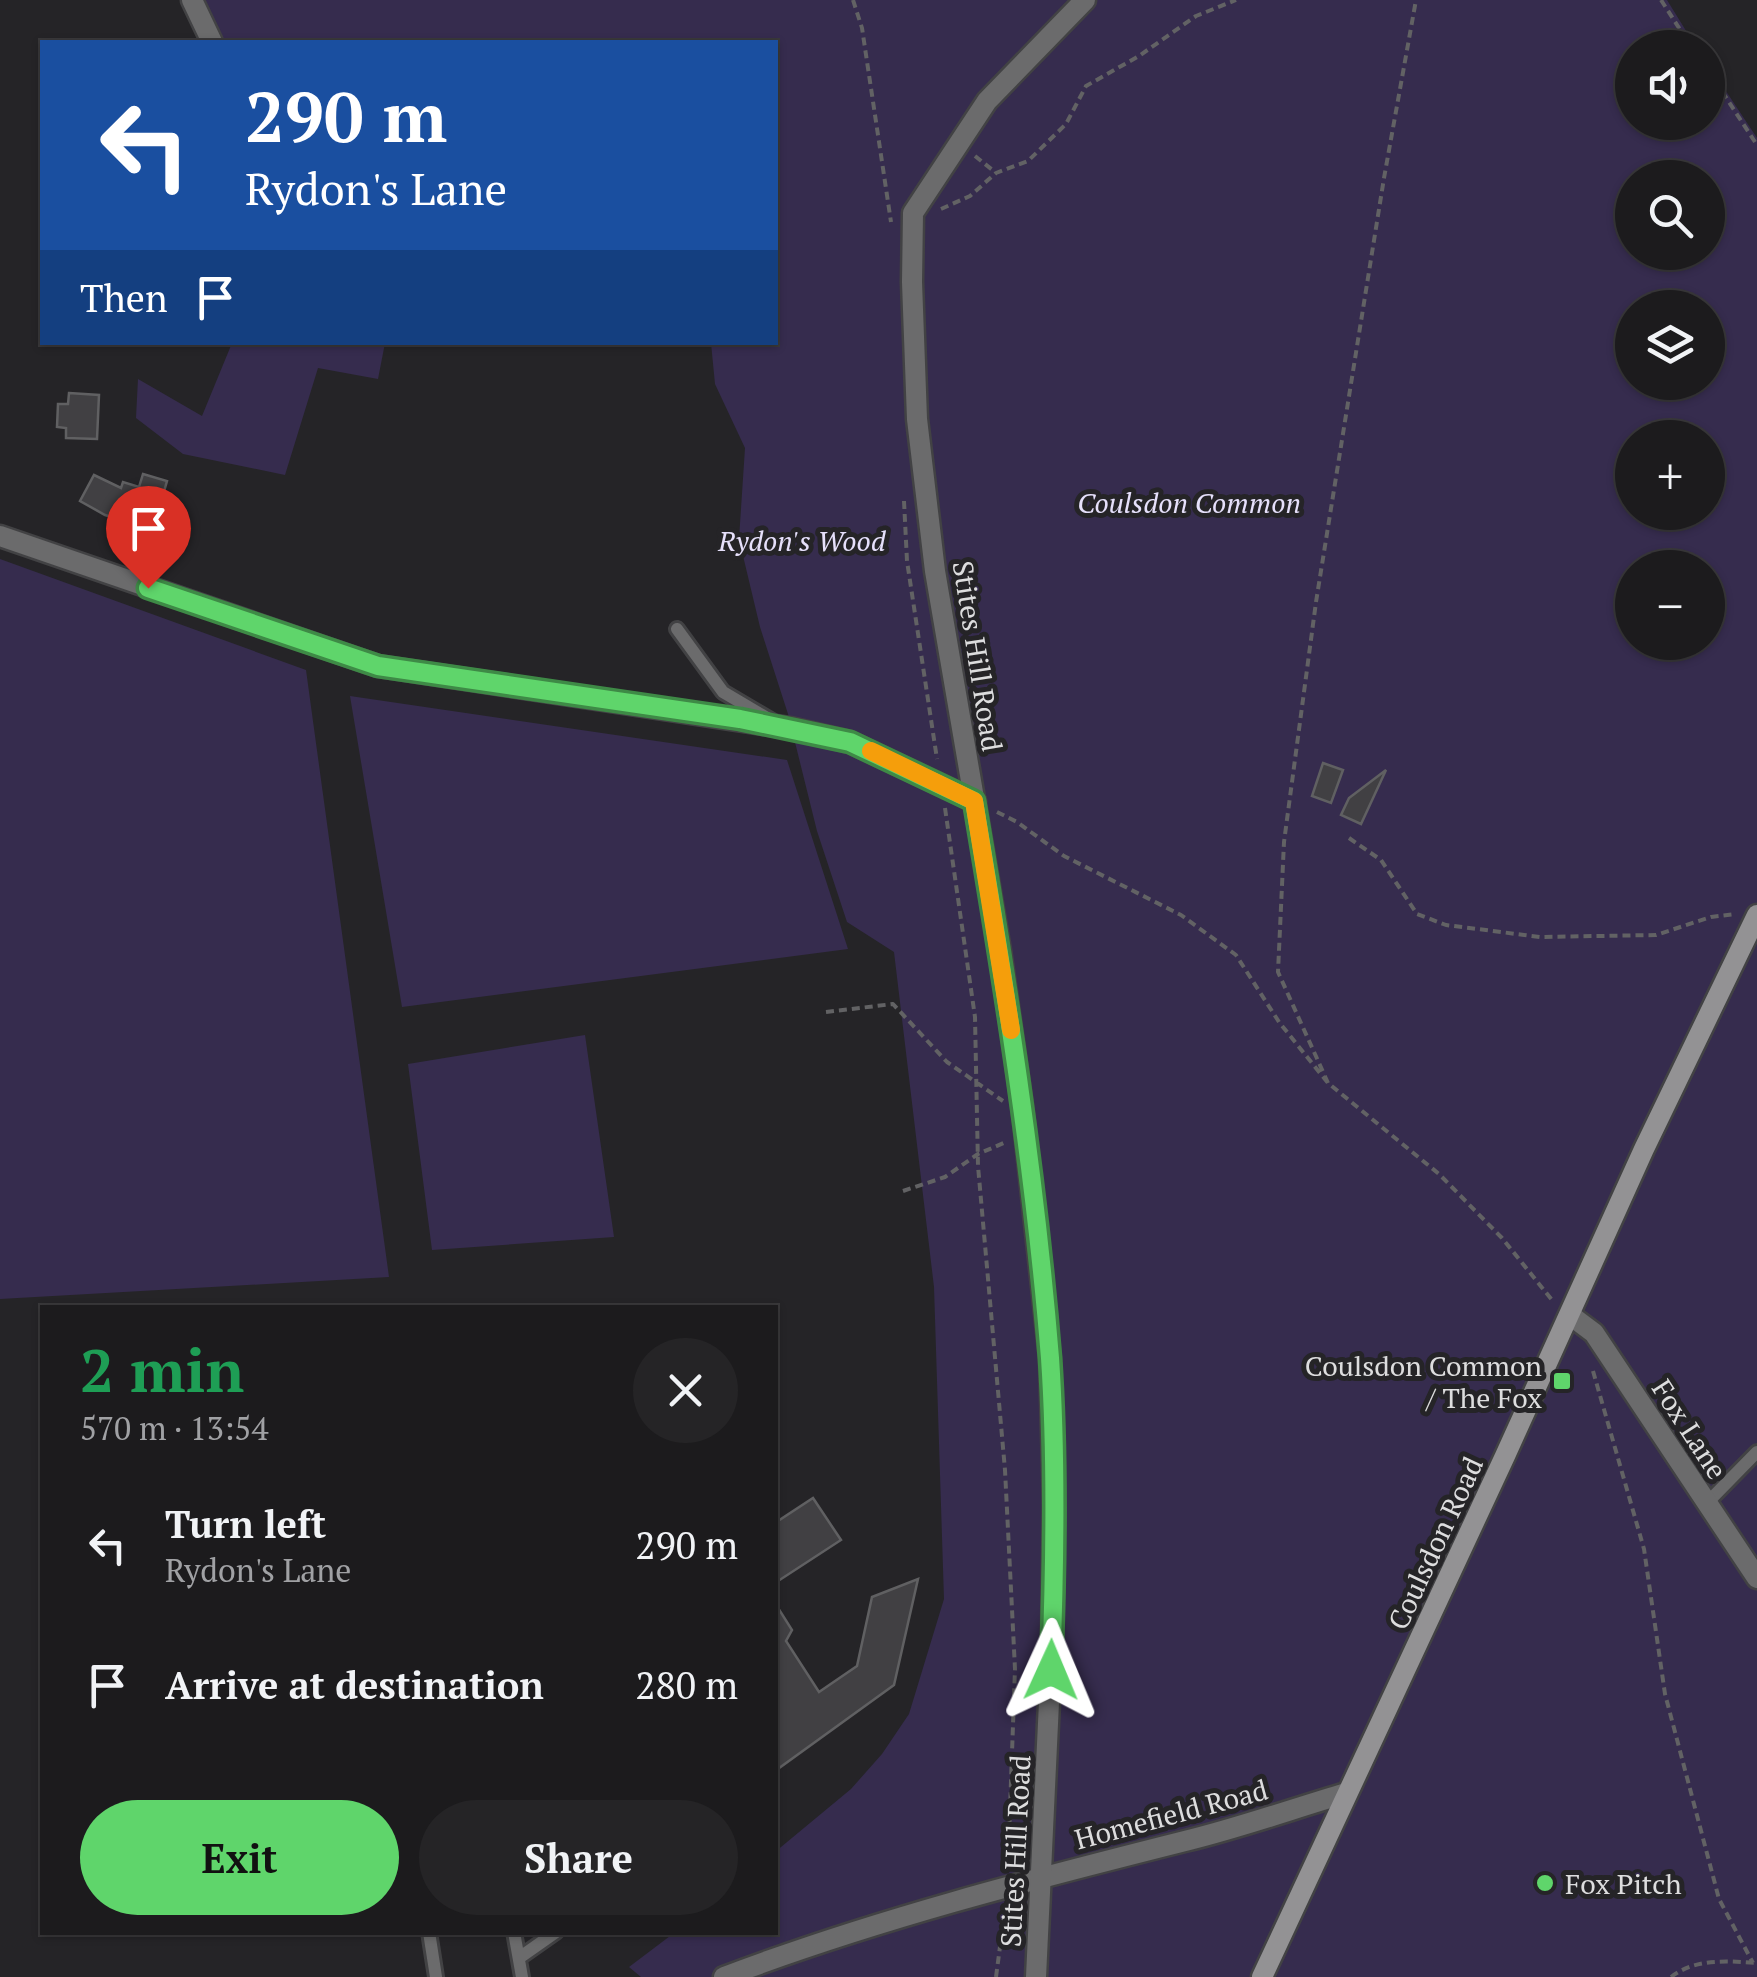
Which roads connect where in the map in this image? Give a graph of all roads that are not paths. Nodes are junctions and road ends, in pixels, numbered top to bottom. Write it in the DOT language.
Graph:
graph roads {
  1 [pos="192,0"];
  2 [pos="1084,0"];
  3 [pos="211,40"];
  4 [pos="0,536"];
  5 [pos="677,628"];
  6 [pos="782,726"];
  7 [pos="974,801"];
  8 [pos="1756,916"];
  9 [pos="1570,1316"];
  10 [pos="1757,1452"];
  11 [pos="1706,1504"];
  12 [pos="1757,1578"];
  13 [pos="1346,1793"];
  14 [pos="1042,1879"];
  15 [pos="429,1935"];
  16 [pos="515,1935"];
  17 [pos="552,1935"];
  18 [pos="519,1958"];
  19 [pos="436,1977"];
  20 [pos="522,1977"];
  21 [pos="724,1977"];
  22 [pos="1036,1977"];
  23 [pos="1262,1977"];
  1 -- 3 [label="street"];
  2 -- 7 [label="street, Stites Hill Road"];
  4 -- 6 [label="street"];
  5 -- 6 [label="lane"];
  6 -- 7 [label="street"];
  7 -- 14 [label="street, Stites Hill Road"];
  8 -- 9 [label="main road, Coulsdon Road"];
  9 -- 11 [label="street, Fox Lane"];
  9 -- 13 [label="main road, Coulsdon Road"];
  10 -- 11 [label="lane"];
  11 -- 12 [label="street, Fox Lane"];
  13 -- 14 [label="street, Homefield Road"];
  13 -- 23 [label="main road, Coulsdon Road"];
  14 -- 21 [label="street, Homefield Road"];
  14 -- 22 [label="street, Stites Hill Road"];
  15 -- 19 [label="lane"];
  16 -- 18 [label="lane"];
  17 -- 18 [label="lane"];
  18 -- 20 [label="lane"];
}
